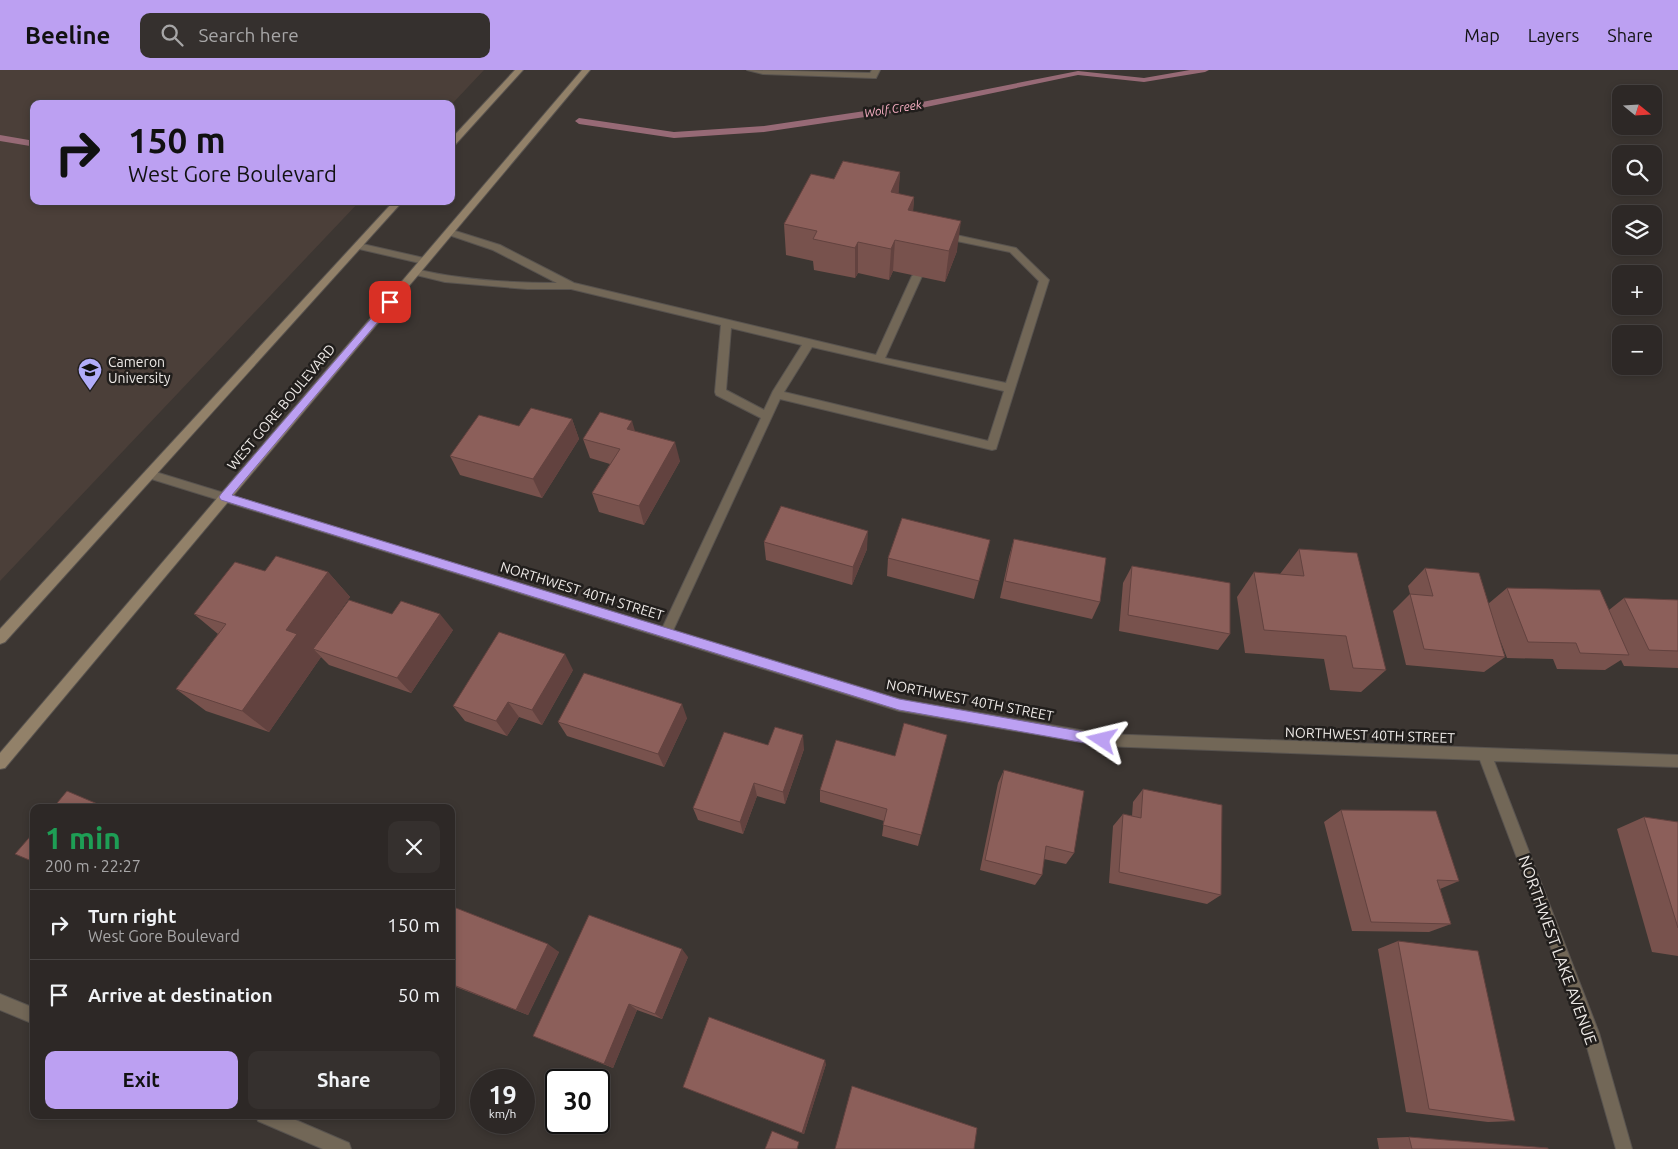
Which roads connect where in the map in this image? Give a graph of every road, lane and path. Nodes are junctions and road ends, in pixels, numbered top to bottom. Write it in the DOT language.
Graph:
graph roads {
  1 [pos="518,70"];
  2 [pos="586,70"];
  3 [pos="751,70"];
  4 [pos="876,70"];
  5 [pos="455,140"];
  6 [pos="395,205"];
  7 [pos="449,232"];
  8 [pos="932,240"];
  9 [pos="358,246"];
  10 [pos="424,261"];
  11 [pos="415,272"];
  12 [pos="917,276"];
  13 [pos="571,286"];
  14 [pos="726,322"];
  15 [pos="809,343"];
  16 [pos="879,360"];
  17 [pos="1010,388"];
  18 [pos="777,394"];
  19 [pos="767,416"];
  20 [pos="149,474"];
  21 [pos="224,497"];
  22 [pos="666,632"];
  23 [pos="0,638"];
  24 [pos="1485,754"];
  25 [pos="1678,761"];
  26 [pos="0,763"];
  27 [pos="0,1002"];
  28 [pos="30,1014"];
  29 [pos="273,1119"];
  30 [pos="343,1149"];
  31 [pos="1624,1149"];
  1 -- 5 [label="main road"];
  2 -- 7 [label="main road, WEST GORE BOULEVARD"];
  3 -- 4 [label="street"];
  6 -- 9 [label="main road"];
  7 -- 10 [label="main road, WEST GORE BOULEVARD"];
  7 -- 13 [label="street"];
  8 -- 17 [label="street"];
  9 -- 10 [label="street"];
  9 -- 20 [label="main road"];
  10 -- 11 [label="main road, WEST GORE BOULEVARD"];
  11 -- 13 [label="street"];
  11 -- 21 [label="main road, WEST GORE BOULEVARD"];
  12 -- 16 [label="street"];
  13 -- 14 [label="street"];
  14 -- 15 [label="street"];
  14 -- 19 [label="street"];
  15 -- 16 [label="street"];
  15 -- 18 [label="street"];
  16 -- 17 [label="street"];
  17 -- 18 [label="street"];
  18 -- 19 [label="street"];
  19 -- 22 [label="street"];
  20 -- 21 [label="street, NORTHWEST 40TH STREET"];
  20 -- 23 [label="main road"];
  21 -- 22 [label="street, NORTHWEST 40TH STREET"];
  21 -- 26 [label="main road, WEST GORE BOULEVARD"];
  22 -- 24 [label="street, NORTHWEST 40TH STREET"];
  24 -- 25 [label="street, NORTHWEST 40TH STREET"];
  24 -- 31 [label="street, NORTHWEST LAKE AVENUE"];
  27 -- 28 [label="street"];
  29 -- 30 [label="street"];
}
